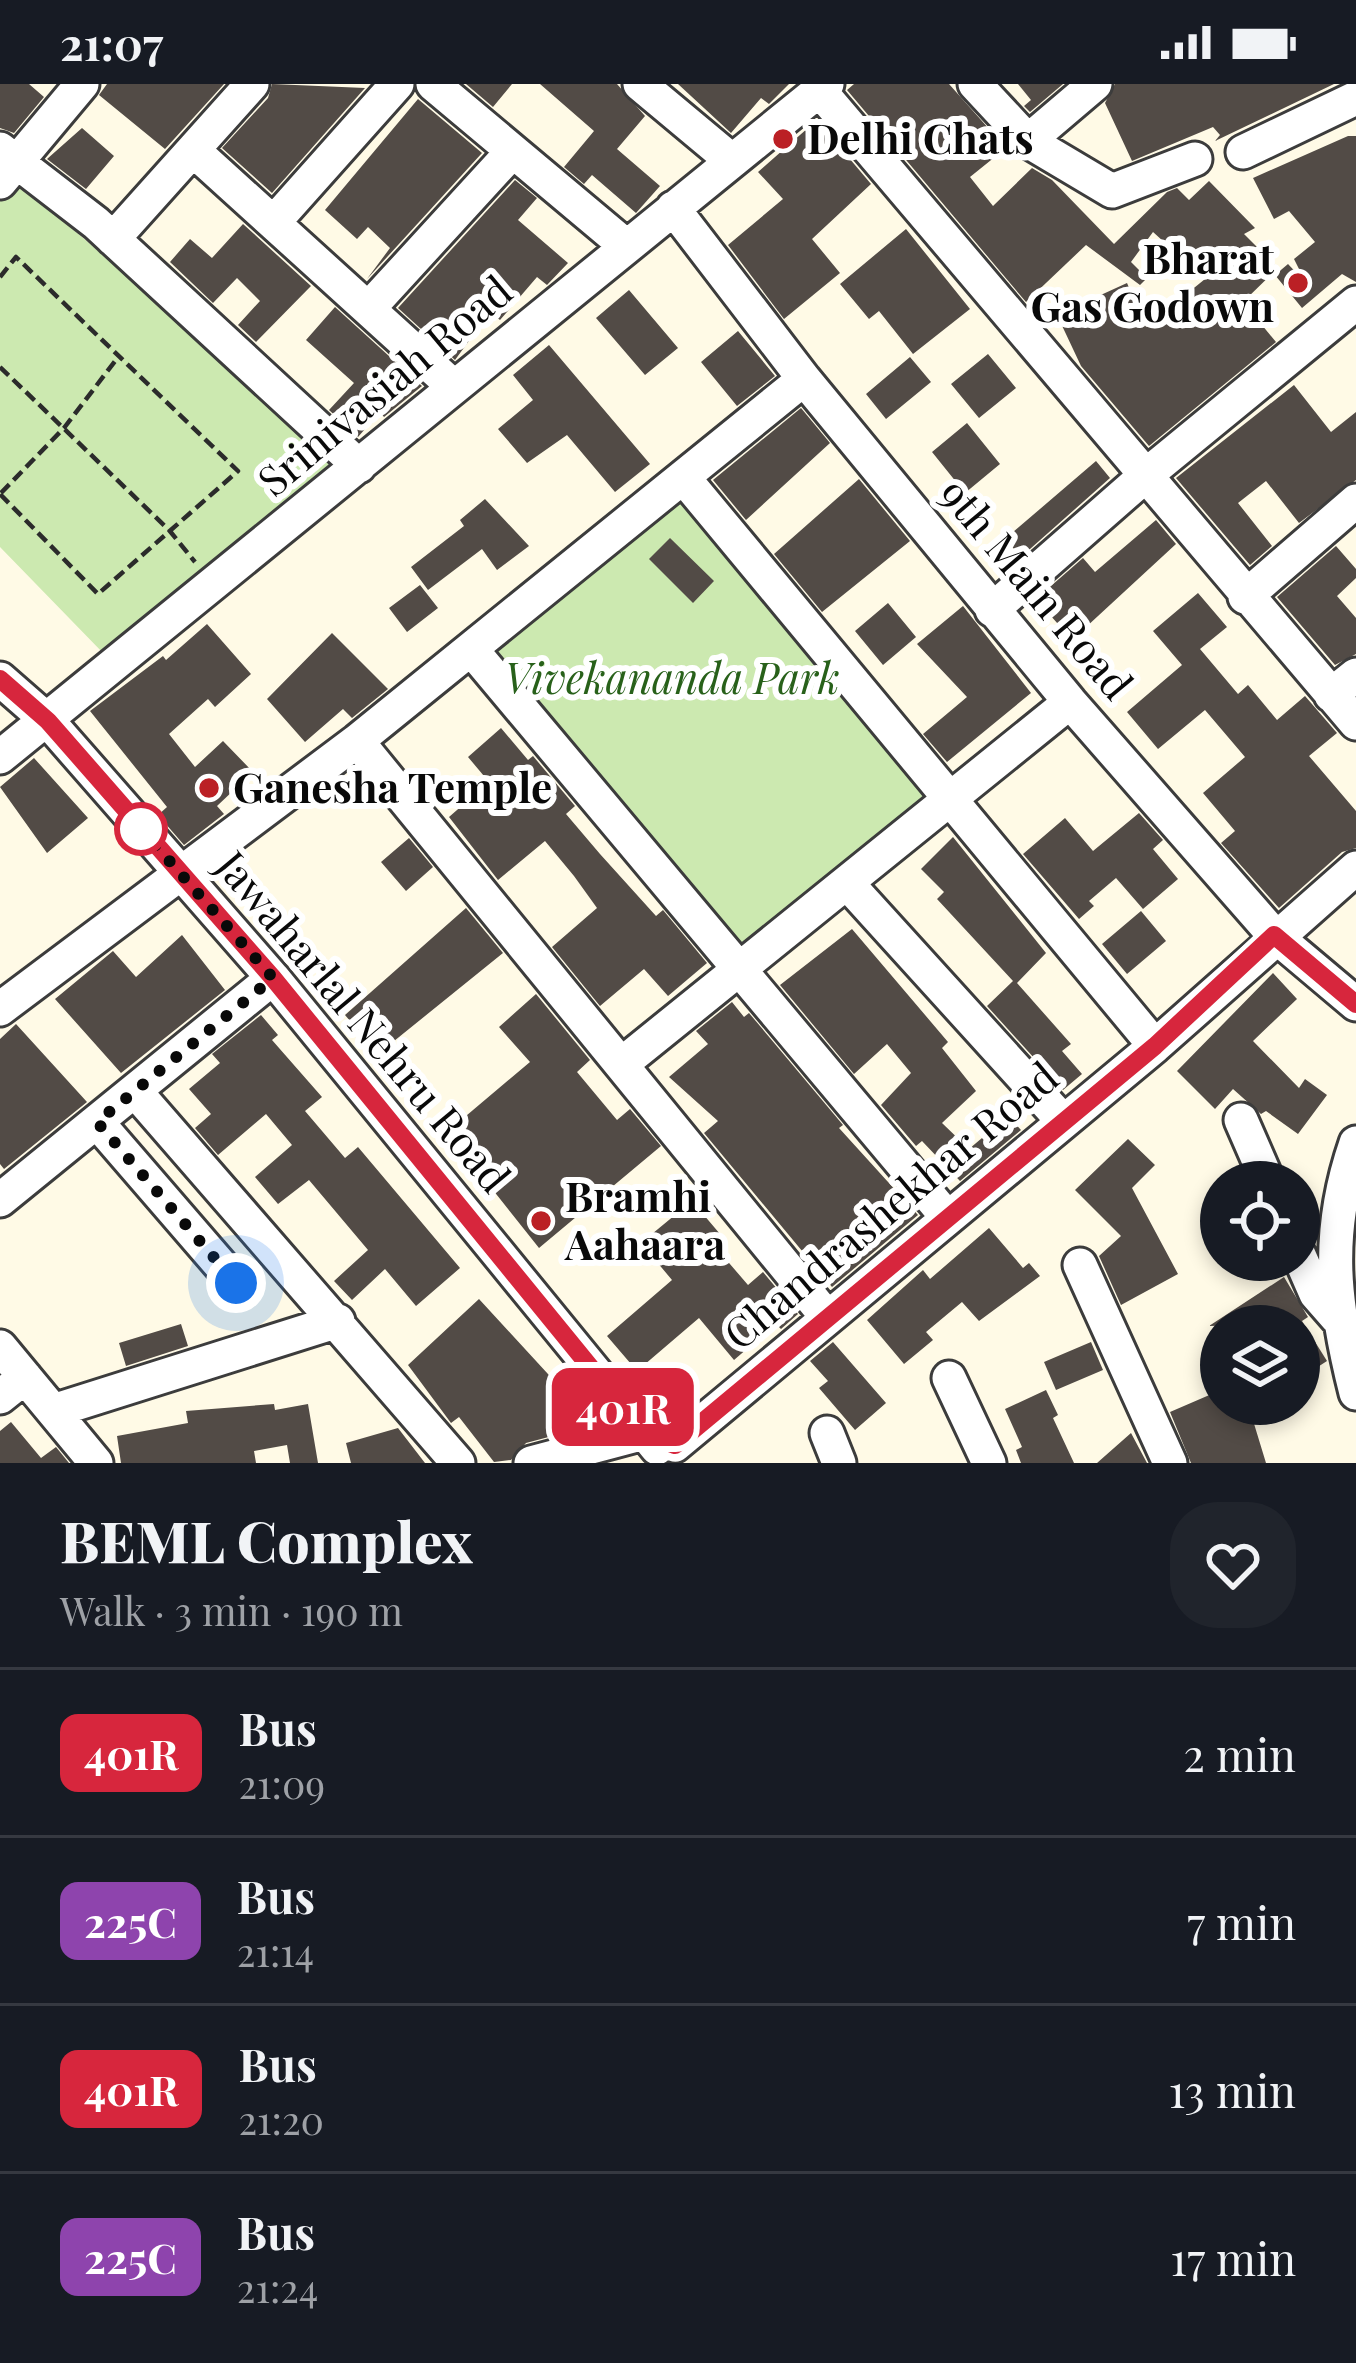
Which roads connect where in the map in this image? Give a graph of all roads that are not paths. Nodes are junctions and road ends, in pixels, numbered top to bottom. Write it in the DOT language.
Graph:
graph roads {
  1 [pos="82,84"];
  2 [pos="252,84"];
  3 [pos="397,84"];
  4 [pos="434,84"];
  5 [pos="640,84"];
  6 [pos="975,84"];
  7 [pos="1095,84"];
  8 [pos="1346,84"];
  9 [pos="823,87"];
  10 [pos="1355,98"];
  11 [pos="1028,141"];
  12 [pos="193,150"];
  13 [pos="512,152"];
  14 [pos="1243,152"];
  15 [pos="1196,159"];
  16 [pos="731,160"];
  17 [pos="5,165"];
  18 [pos="673,208"];
  19 [pos="274,223"];
  20 [pos="113,239"];
  21 [pos="626,246"];
  22 [pos="1356,303"];
  23 [pos="369,308"];
  24 [pos="804,379"];
  25 [pos="453,386"];
  26 [pos="359,466"];
  27 [pos="1144,476"];
  28 [pos="683,477"];
  29 [pos="1356,501"];
  30 [pos="1245,597"];
  31 [pos="992,610"];
  32 [pos="471,649"];
  33 [pos="0,679"];
  34 [pos="1344,685"];
  35 [pos="1070,702"];
  36 [pos="48,721"];
  37 [pos="1356,723"];
  38 [pos="357,741"];
  39 [pos="0,757"];
  40 [pos="947,802"];
  41 [pos="1356,868"];
  42 [pos="178,871"];
  43 [pos="847,883"];
  44 [pos="1274,935"];
  45 [pos="739,970"];
  46 [pos="273,978"];
  47 [pos="1356,1004"];
  48 [pos="0,1009"];
  49 [pos="1155,1046"];
  50 [pos="623,1063"];
  51 [pos="134,1091"];
  52 [pos="1241,1120"];
  53 [pos="1064,1121"];
  54 [pos="97,1122"];
  55 [pos="1356,1143"];
  56 [pos="1259,1161"];
  57 [pos="0,1200"];
  58 [pos="947,1217"];
  59 [pos="1087,1281"];
  60 [pos="1310,1281"];
  61 [pos="236,1283"];
  62 [pos="827,1317"];
  63 [pos="1337,1318"];
  64 [pos="338,1321"];
  65 [pos="0,1347"];
  66 [pos="949,1378"];
  67 [pos="12,1387"];
  68 [pos="1356,1393"];
  69 [pos="53,1412"];
  70 [pos="644,1433"];
  71 [pos="96,1463"];
  72 [pos="458,1463"];
  73 [pos="531,1463"];
  74 [pos="670,1463"];
  75 [pos="988,1463"];
  76 [pos="1170,1463"];
  1 -- 17 [label="street"];
  2 -- 12 [label="street"];
  3 -- 19 [label="street"];
  4 -- 13 [label="street"];
  5 -- 16 [label="street"];
  6 -- 11 [label="street"];
  7 -- 11 [label="street"];
  8 -- 10 [label="street"];
  9 -- 16 [label="street, Srinivasiah Road"];
  9 -- 27 [label="street"];
  10 -- 14 [label="street"];
  11 -- 15 [label="street"];
  12 -- 19 [label="street"];
  12 -- 20 [label="street"];
  13 -- 21 [label="street"];
  13 -- 23 [label="street"];
  16 -- 18 [label="street, Srinivasiah Road"];
  17 -- 20 [label="street"];
  18 -- 21 [label="street, Srinivasiah Road"];
  18 -- 24 [label="street, 9th Main Road"];
  19 -- 23 [label="street"];
  20 -- 26 [label="street"];
  21 -- 25 [label="street, Srinivasiah Road"];
  22 -- 27 [label="street"];
  23 -- 25 [label="street"];
  24 -- 28 [label="street"];
  24 -- 31 [label="street, 9th Main Road"];
  25 -- 26 [label="street, Srinivasiah Road"];
  26 -- 36 [label="street, Srinivasiah Road"];
  27 -- 30 [label="street"];
  27 -- 31 [label="street"];
  28 -- 32 [label="street"];
  28 -- 40 [label="street"];
  29 -- 30 [label="street"];
  30 -- 34 [label="street"];
  31 -- 35 [label="street, 9th Main Road"];
  32 -- 38 [label="street"];
  32 -- 45 [label="street"];
  33 -- 36 [label="street, Jawaharlal Nehru Road"];
  34 -- 37 [label="street"];
  35 -- 40 [label="street"];
  35 -- 44 [label="street, 9th Main Road"];
  36 -- 39 [label="street, Srinivasiah Road"];
  36 -- 42 [label="street, Jawaharlal Nehru Road"];
  38 -- 42 [label="street"];
  38 -- 50 [label="street"];
  40 -- 43 [label="street"];
  40 -- 49 [label="street"];
  41 -- 44 [label="street, Chandrashekhar Road"];
  42 -- 46 [label="street, Jawaharlal Nehru Road"];
  42 -- 48 [label="street"];
  43 -- 45 [label="street"];
  43 -- 53 [label="street"];
  44 -- 47 [label="street, 9th Main Road"];
  44 -- 49 [label="street, Chandrashekhar Road"];
  45 -- 50 [label="street"];
  45 -- 58 [label="street"];
  46 -- 51 [label="street"];
  46 -- 70 [label="street, Jawaharlal Nehru Road"];
  49 -- 53 [label="street, Chandrashekhar Road"];
  50 -- 62 [label="street"];
  51 -- 54 [label="street"];
  51 -- 64 [label="street"];
  52 -- 56 [label="street"];
  53 -- 58 [label="street, Chandrashekhar Road"];
  54 -- 57 [label="street"];
  54 -- 61 [label="street"];
  55 -- 63 [label="street"];
  58 -- 62 [label="street, Chandrashekhar Road"];
  59 -- 76 [label="street"];
  60 -- 63 [label="street"];
  62 -- 70 [label="street, Chandrashekhar Road"];
  63 -- 68 [label="street"];
  64 -- 69 [label="street"];
  64 -- 72 [label="street"];
  65 -- 67 [label="street"];
  66 -- 75 [label="street"];
  67 -- 69 [label="street"];
  69 -- 71 [label="street"];
  70 -- 73 [label="street, Chandrashekhar Road"];
  70 -- 74 [label="street, Jawaharlal Nehru Road"];
}
